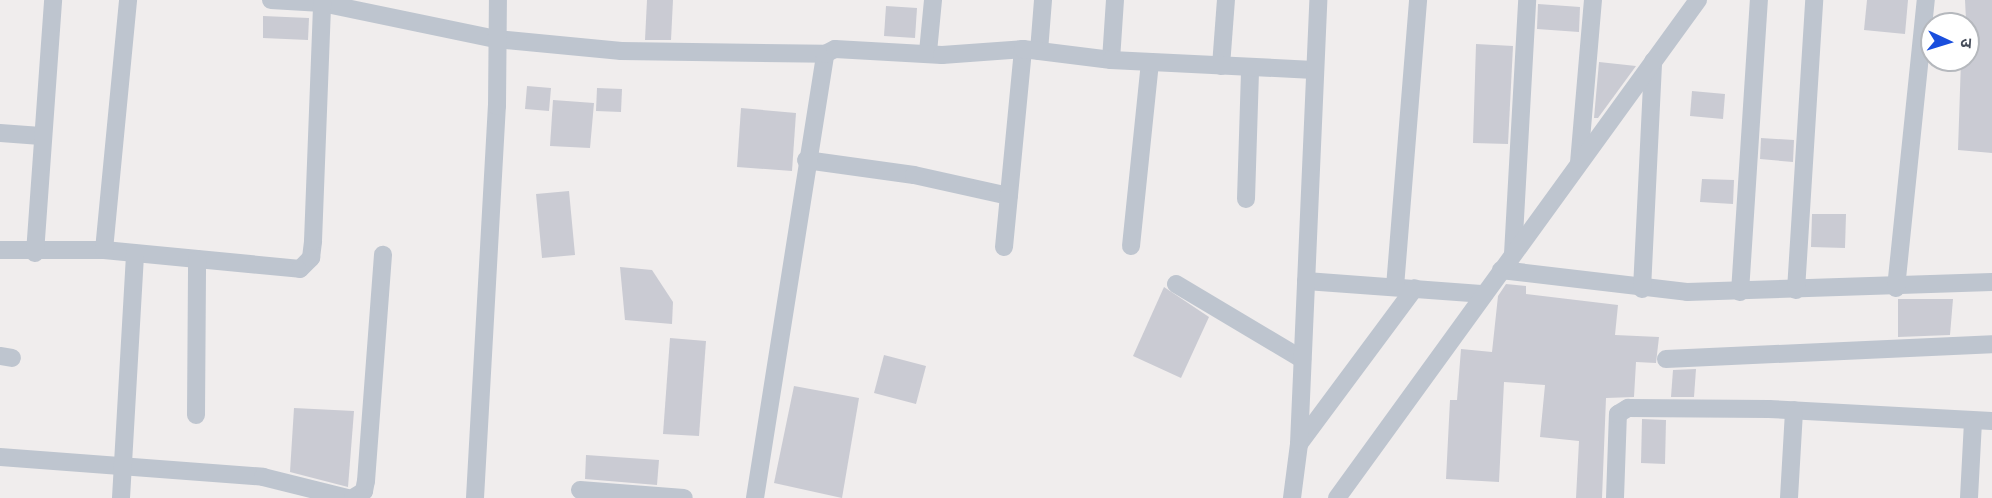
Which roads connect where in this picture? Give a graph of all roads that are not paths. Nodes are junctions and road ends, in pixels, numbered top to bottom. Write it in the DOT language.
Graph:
graph roads {
  1 [pos="53,0"];
  2 [pos="128,0"];
  3 [pos="271,0"];
  4 [pos="498,0"];
  5 [pos="933,0"];
  6 [pos="1043,0"];
  7 [pos="1115,0"];
  8 [pos="1226,0"];
  9 [pos="1318,0"];
  10 [pos="1418,0"];
  11 [pos="1527,0"];
  12 [pos="1593,0"];
  13 [pos="1698,0"];
  14 [pos="1759,0"];
  15 [pos="1814,0"];
  16 [pos="1926,0"];
  17 [pos="322,3"];
  18 [pos="496,39"];
  19 [pos="1031,50"];
  20 [pos="928,52"];
  21 [pos="825,54"];
  22 [pos="1110,60"];
  23 [pos="1653,61"];
  24 [pos="1150,62"];
  25 [pos="1221,66"];
  26 [pos="1250,69"];
  27 [pos="1314,70"];
  28 [pos="0,133"];
  29 [pos="41,136"];
  30 [pos="806,160"];
  31 [pos="1579,164"];
  32 [pos="1009,196"];
  33 [pos="1246,199"];
  34 [pos="1131,246"];
  35 [pos="1004,247"];
  36 [pos="0,250"];
  37 [pos="104,250"];
  38 [pos="35,253"];
  39 [pos="135,253"];
  40 [pos="1513,254"];
  41 [pos="383,255"];
  42 [pos="198,259"];
  43 [pos="1502,270"];
  44 [pos="1306,281"];
  45 [pos="1992,282"];
  46 [pos="1176,284"];
  47 [pos="1395,287"];
  48 [pos="1415,288"];
  49 [pos="1896,288"];
  50 [pos="1642,289"];
  51 [pos="1796,290"];
  52 [pos="1740,292"];
  53 [pos="1485,294"];
  54 [pos="1992,344"];
  55 [pos="1302,359"];
  56 [pos="1666,359"];
  57 [pos="1794,410"];
  58 [pos="196,415"];
  59 [pos="1973,421"];
  60 [pos="1992,421"];
  61 [pos="1299,444"];
  62 [pos="0,457"];
  63 [pos="123,467"];
  64 [pos="580,490"];
  65 [pos="121,498"];
  66 [pos="347,498"];
  67 [pos="352,498"];
  68 [pos="475,498"];
  69 [pos="684,498"];
  70 [pos="755,498"];
  71 [pos="1292,498"];
  72 [pos="1337,498"];
  73 [pos="1616,498"];
  74 [pos="1790,498"];
  75 [pos="1968,498"];
  1 -- 29 [label="street"];
  2 -- 37 [label="street"];
  3 -- 17 [label="street"];
  4 -- 18 [label="street"];
  5 -- 20 [label="street"];
  6 -- 19 [label="street"];
  7 -- 22 [label="street"];
  8 -- 25 [label="street"];
  9 -- 27 [label="street"];
  10 -- 47 [label="street"];
  11 -- 40 [label="street"];
  12 -- 31 [label="street"];
  13 -- 23 [label="street"];
  14 -- 52 [label="street"];
  15 -- 51 [label="street"];
  16 -- 49 [label="street"];
  17 -- 18 [label="street"];
  17 -- 42 [label="street"];
  18 -- 21 [label="street"];
  18 -- 68 [label="street"];
  19 -- 20 [label="street"];
  19 -- 22 [label="street"];
  19 -- 32 [label="street"];
  20 -- 21 [label="street"];
  21 -- 30 [label="street"];
  22 -- 24 [label="street"];
  23 -- 31 [label="street"];
  23 -- 50 [label="street"];
  24 -- 25 [label="street"];
  24 -- 34 [label="street"];
  25 -- 26 [label="street"];
  26 -- 27 [label="street"];
  26 -- 33 [label="street"];
  27 -- 44 [label="street"];
  28 -- 29 [label="street"];
  29 -- 38 [label="street"];
  30 -- 32 [label="street"];
  30 -- 70 [label="street"];
  31 -- 40 [label="street"];
  32 -- 35 [label="street"];
  36 -- 38 [label="street"];
  37 -- 38 [label="street"];
  37 -- 39 [label="street"];
  39 -- 42 [label="street"];
  39 -- 63 [label="street"];
  40 -- 43 [label="street"];
  41 -- 67 [label="street"];
  42 -- 58 [label="street"];
  43 -- 50 [label="street"];
  43 -- 53 [label="street"];
  44 -- 47 [label="street"];
  44 -- 55 [label="street"];
  45 -- 49 [label="street"];
  46 -- 55 [label="street"];
  47 -- 48 [label="street"];
  48 -- 53 [label="street"];
  48 -- 61 [label="street"];
  49 -- 51 [label="street"];
  50 -- 52 [label="street"];
  51 -- 52 [label="street"];
  53 -- 72 [label="street"];
  54 -- 56 [label="street"];
  55 -- 61 [label="street"];
  57 -- 59 [label="street"];
  57 -- 73 [label="street"];
  57 -- 74 [label="street"];
  59 -- 60 [label="street"];
  59 -- 75 [label="street"];
  61 -- 71 [label="street"];
  62 -- 63 [label="street"];
  63 -- 65 [label="street"];
  63 -- 66 [label="street"];
  64 -- 69 [label="street"];
}
